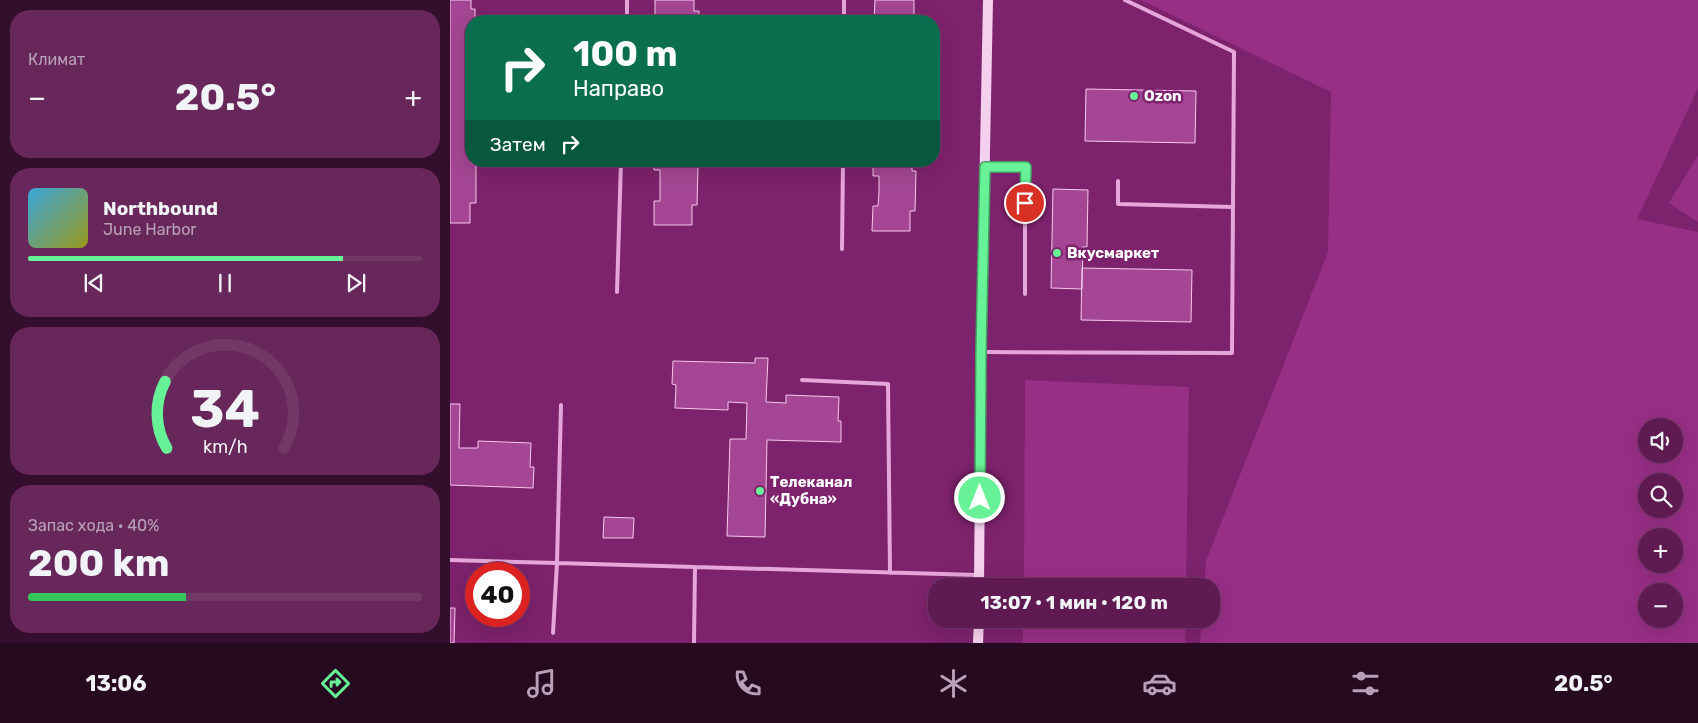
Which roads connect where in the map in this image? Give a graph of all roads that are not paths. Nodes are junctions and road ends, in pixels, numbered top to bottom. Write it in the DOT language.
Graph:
graph roads {
  1 [pos="627,0"];
  2 [pos="844,0"];
  3 [pos="988,0"];
  4 [pos="1125,0"];
  5 [pos="627,15"];
  6 [pos="844,15"];
  7 [pos="621,167"];
  8 [pos="843,167"];
  9 [pos="985,167"];
  10 [pos="1118,181"];
  11 [pos="1233,207"];
  12 [pos="842,249"];
  13 [pos="617,292"];
  14 [pos="1025,294"];
  15 [pos="981,352"];
  16 [pos="802,380"];
  17 [pos="561,405"];
  18 [pos="450,560"];
  19 [pos="557,563"];
  20 [pos="695,567"];
  21 [pos="890,573"];
  22 [pos="979,575"];
  23 [pos="978,628"];
  24 [pos="553,633"];
  25 [pos="694,643"];
  26 [pos="978,643"];
  1 -- 5 [label="lane"];
  2 -- 6 [label="lane"];
  3 -- 9 [label="street"];
  4 -- 11 [label="lane"];
  7 -- 13 [label="lane"];
  8 -- 12 [label="lane"];
  9 -- 14 [label="lane"];
  9 -- 15 [label="street"];
  10 -- 11 [label="lane"];
  11 -- 15 [label="lane"];
  15 -- 22 [label="street"];
  16 -- 21 [label="lane"];
  17 -- 19 [label="lane"];
  18 -- 19 [label="lane"];
  19 -- 20 [label="lane"];
  19 -- 24 [label="lane"];
  20 -- 21 [label="lane"];
  20 -- 25 [label="lane"];
  21 -- 22 [label="lane"];
  23 -- 26 [label="street"];
}
